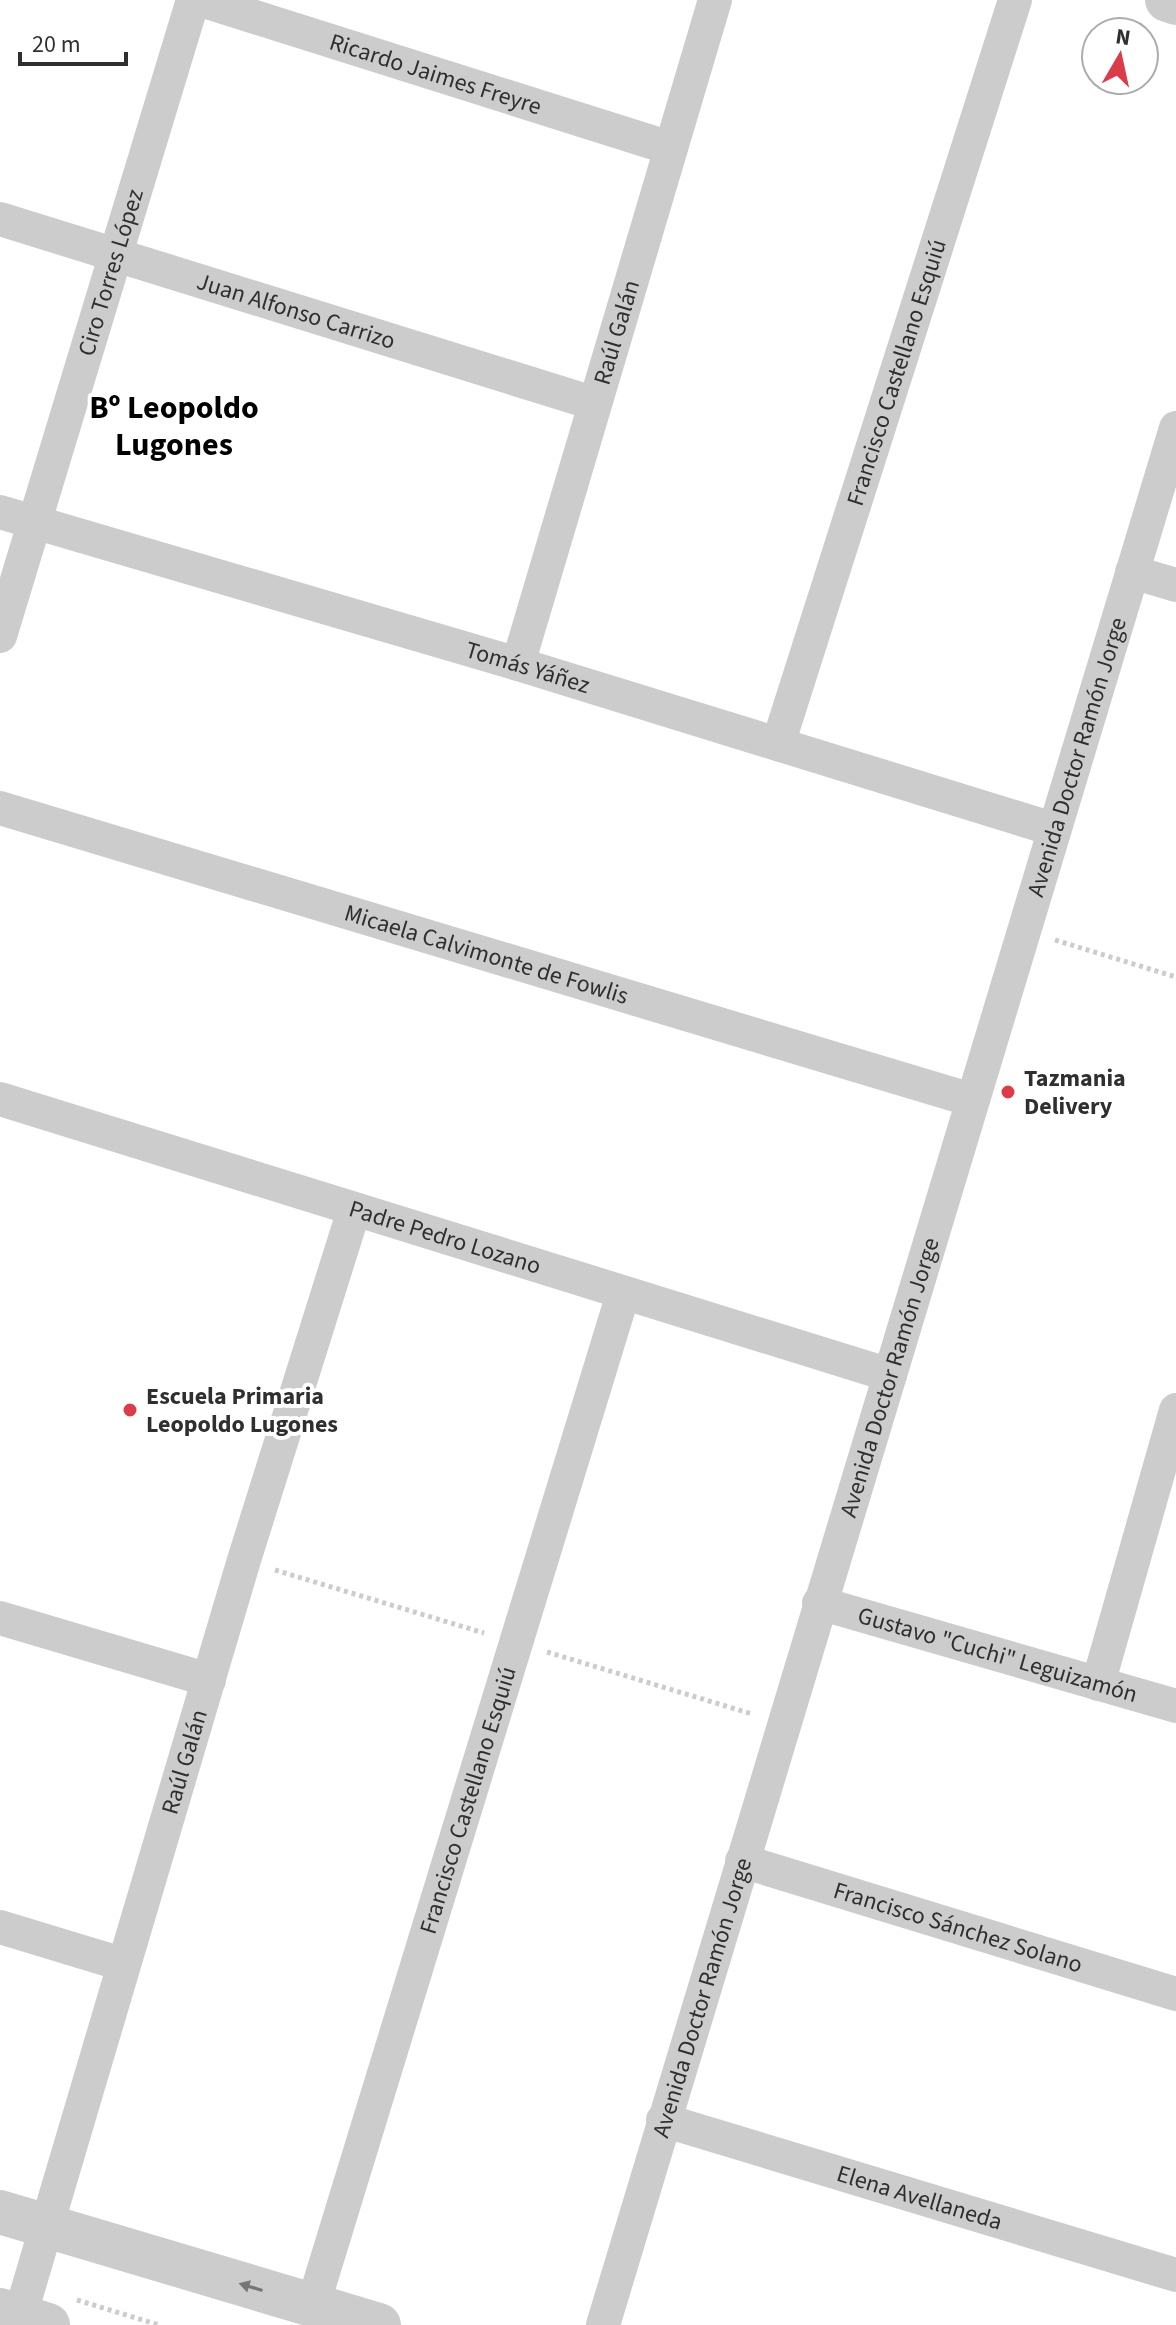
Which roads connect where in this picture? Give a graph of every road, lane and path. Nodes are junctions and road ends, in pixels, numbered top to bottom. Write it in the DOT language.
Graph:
graph roads {
  1 [pos="193,0"];
  2 [pos="201,0"];
  3 [pos="715,0"];
  4 [pos="1015,0"];
  5 [pos="1167,0"];
  6 [pos="1176,3"];
  7 [pos="670,148"];
  8 [pos="0,219"];
  9 [pos="114,253"];
  10 [pos="593,403"];
  11 [pos="1176,428"];
  12 [pos="0,512"];
  13 [pos="34,522"];
  14 [pos="1132,572"];
  15 [pos="1176,585"];
  16 [pos="0,636"];
  17 [pos="518,664"];
  18 [pos="778,744"];
  19 [pos="0,808"];
  20 [pos="1053,829"];
  21 [pos="1023,931"];
  22 [pos="1176,977"];
  23 [pos="0,1099"];
  24 [pos="972,1100"];
  25 [pos="354,1210"];
  26 [pos="623,1294"];
  27 [pos="890,1375"];
  28 [pos="1176,1410"];
  29 [pos="819,1603"];
  30 [pos="0,1618"];
  31 [pos="209,1680"];
  32 [pos="1098,1684"];
  33 [pos="1176,1706"];
  34 [pos="742,1861"];
  35 [pos="0,1927"];
  36 [pos="122,1964"];
  37 [pos="1176,1994"];
  38 [pos="663,2120"];
  39 [pos="0,2212"];
  40 [pos="48,2227"];
  41 [pos="1176,2275"];
  42 [pos="313,2305"];
  43 [pos="23,2317"];
  44 [pos="379,2325"];
  45 [pos="603,2325"];
  1 -- 9 [label="street, Ciro Torres López"];
  2 -- 7 [label="street, Ricardo Jaimes Freyre"];
  3 -- 7 [label="street, Raúl Galán"];
  4 -- 18 [label="street, Francisco Castellano Esquiú"];
  5 -- 6 [label="street"];
  7 -- 10 [label="street, Raúl Galán"];
  8 -- 9 [label="street, Juan Alfonso Carrizo"];
  9 -- 10 [label="street, Juan Alfonso Carrizo"];
  9 -- 13 [label="street, Ciro Torres López"];
  10 -- 17 [label="street, Raúl Galán"];
  11 -- 14 [label="street, Avenida Doctor Ramón Jorge"];
  12 -- 13 [label="street, Tomás Yáñez"];
  13 -- 16 [label="street, Ciro Torres López"];
  13 -- 17 [label="street, Tomás Yáñez"];
  14 -- 15 [label="street"];
  14 -- 20 [label="street, Avenida Doctor Ramón Jorge"];
  17 -- 18 [label="street, Tomás Yáñez"];
  18 -- 20 [label="street, Tomás Yáñez"];
  19 -- 24 [label="street, Micaela Calvimonte de Fowlis"];
  20 -- 21 [label="street, Avenida Doctor Ramón Jorge"];
  21 -- 22 [label="path"];
  21 -- 24 [label="street, Avenida Doctor Ramón Jorge"];
  23 -- 25 [label="street, Padre Pedro Lozano"];
  24 -- 27 [label="street, Avenida Doctor Ramón Jorge"];
  25 -- 26 [label="street, Padre Pedro Lozano"];
  25 -- 31 [label="street, Raúl Galán"];
  26 -- 27 [label="street, Padre Pedro Lozano"];
  26 -- 42 [label="street, Francisco Castellano Esquiú"];
  27 -- 29 [label="street, Avenida Doctor Ramón Jorge"];
  28 -- 32 [label="street"];
  29 -- 32 [label="street, Gustavo \"Cuchi\" Leguizamón"];
  29 -- 34 [label="street, Avenida Doctor Ramón Jorge"];
  30 -- 31 [label="street"];
  31 -- 36 [label="street, Raúl Galán"];
  32 -- 33 [label="street, Gustavo \"Cuchi\" Leguizamón"];
  34 -- 37 [label="street, Francisco Sánchez Solano"];
  34 -- 38 [label="street, Avenida Doctor Ramón Jorge"];
  35 -- 36 [label="street"];
  36 -- 40 [label="street, Raúl Galán"];
  38 -- 41 [label="street, Elena Avellaneda"];
  38 -- 45 [label="street, Avenida Doctor Ramón Jorge"];
  39 -- 40 [label="street"];
  42 -- 40 [label="street, one-way"];
  40 -- 43 [label="street, Raúl Galán"];
  42 -- 44 [label="street"];
}
